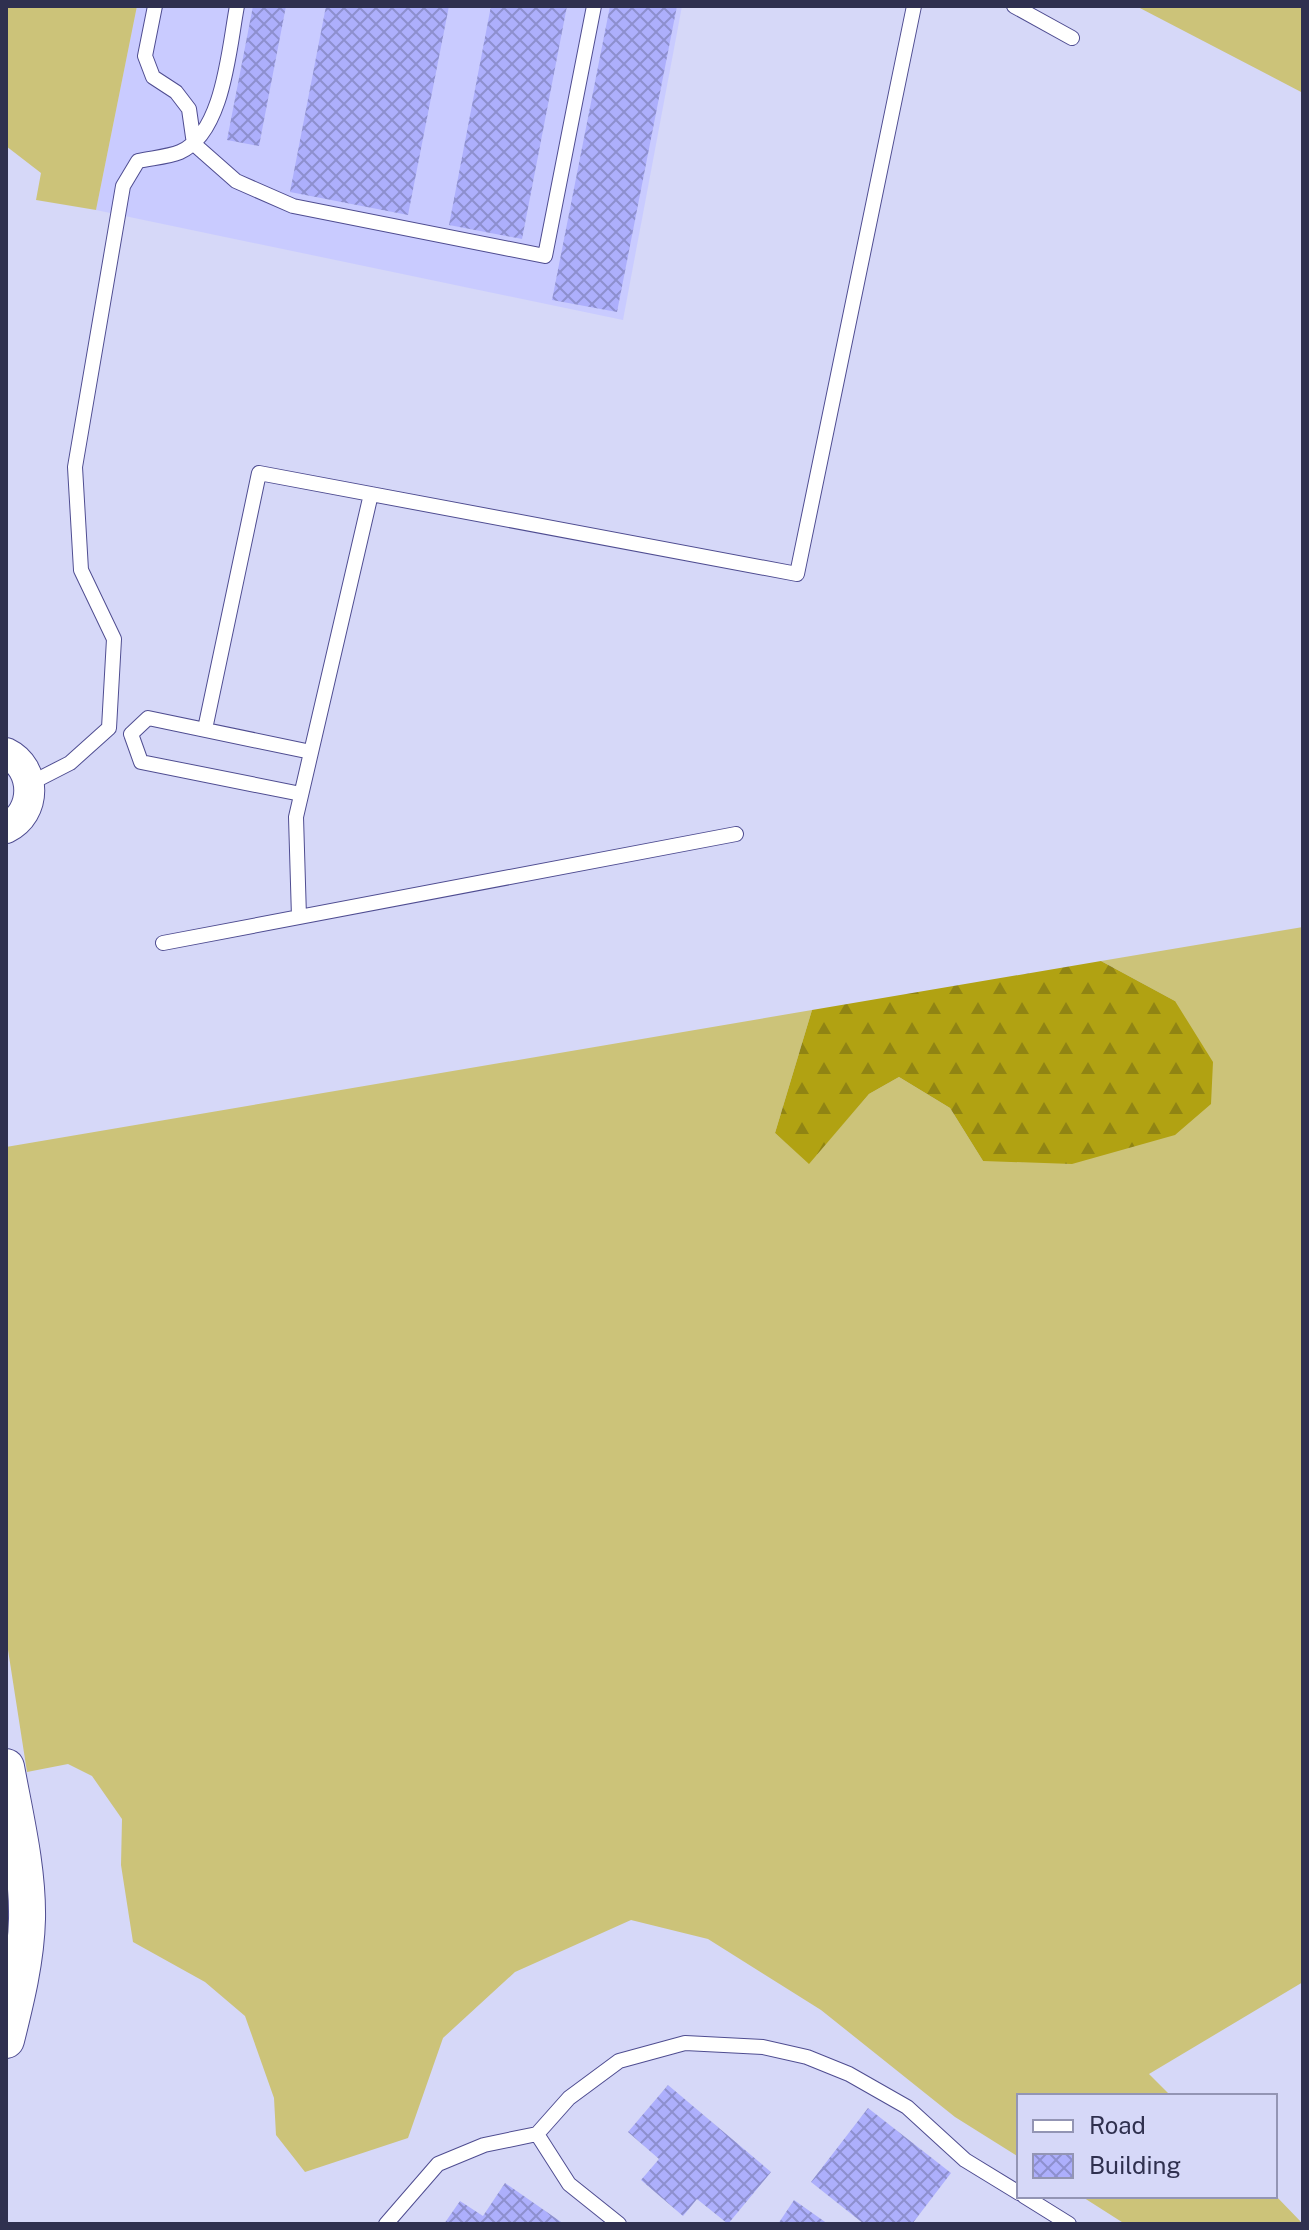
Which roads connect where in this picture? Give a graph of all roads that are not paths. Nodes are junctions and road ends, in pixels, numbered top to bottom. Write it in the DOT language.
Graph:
graph roads {
  1 [pos="155,6"];
  2 [pos="237,6"];
  3 [pos="594,6"];
  4 [pos="914,6"];
  5 [pos="1014,6"];
  6 [pos="1072,38"];
  7 [pos="194,144"];
  8 [pos="371,494"];
  9 [pos="109,728"];
  10 [pos="205,729"];
  11 [pos="131,734"];
  12 [pos="311,752"];
  13 [pos="6,753"];
  14 [pos="29,784"];
  15 [pos="301,794"];
  16 [pos="6,828"];
  17 [pos="736,834"];
  18 [pos="299,917"];
  19 [pos="163,943"];
  20 [pos="6,1767"];
  21 [pos="13,1985"];
  22 [pos="6,2040"];
  23 [pos="537,2134"];
  24 [pos="1017,2191"];
  25 [pos="1028,2198"];
  26 [pos="386,2224"];
  27 [pos="619,2224"];
  28 [pos="1069,2224"];
  1 -- 7 [label="lane"];
  2 -- 7 [label="lane"];
  3 -- 7 [label="lane"];
  4 -- 8 [label="lane"];
  5 -- 6 [label="lane"];
  7 -- 9 [label="lane"];
  8 -- 10 [label="lane"];
  8 -- 12 [label="lane"];
  9 -- 11 [label="lane"];
  9 -- 14 [label="lane"];
  10 -- 11 [label="lane"];
  10 -- 12 [label="lane"];
  11 -- 15 [label="lane"];
  12 -- 15 [label="lane"];
  13 -- 14 [label="street"];
  14 -- 16 [label="street"];
  15 -- 18 [label="lane"];
  17 -- 18 [label="lane"];
  18 -- 19 [label="lane"];
  20 -- 21 [label="street"];
  21 -- 22 [label="street"];
  23 -- 24 [label="lane"];
  23 -- 26 [label="lane"];
  23 -- 27 [label="lane"];
  25 -- 28 [label="lane"];
}
